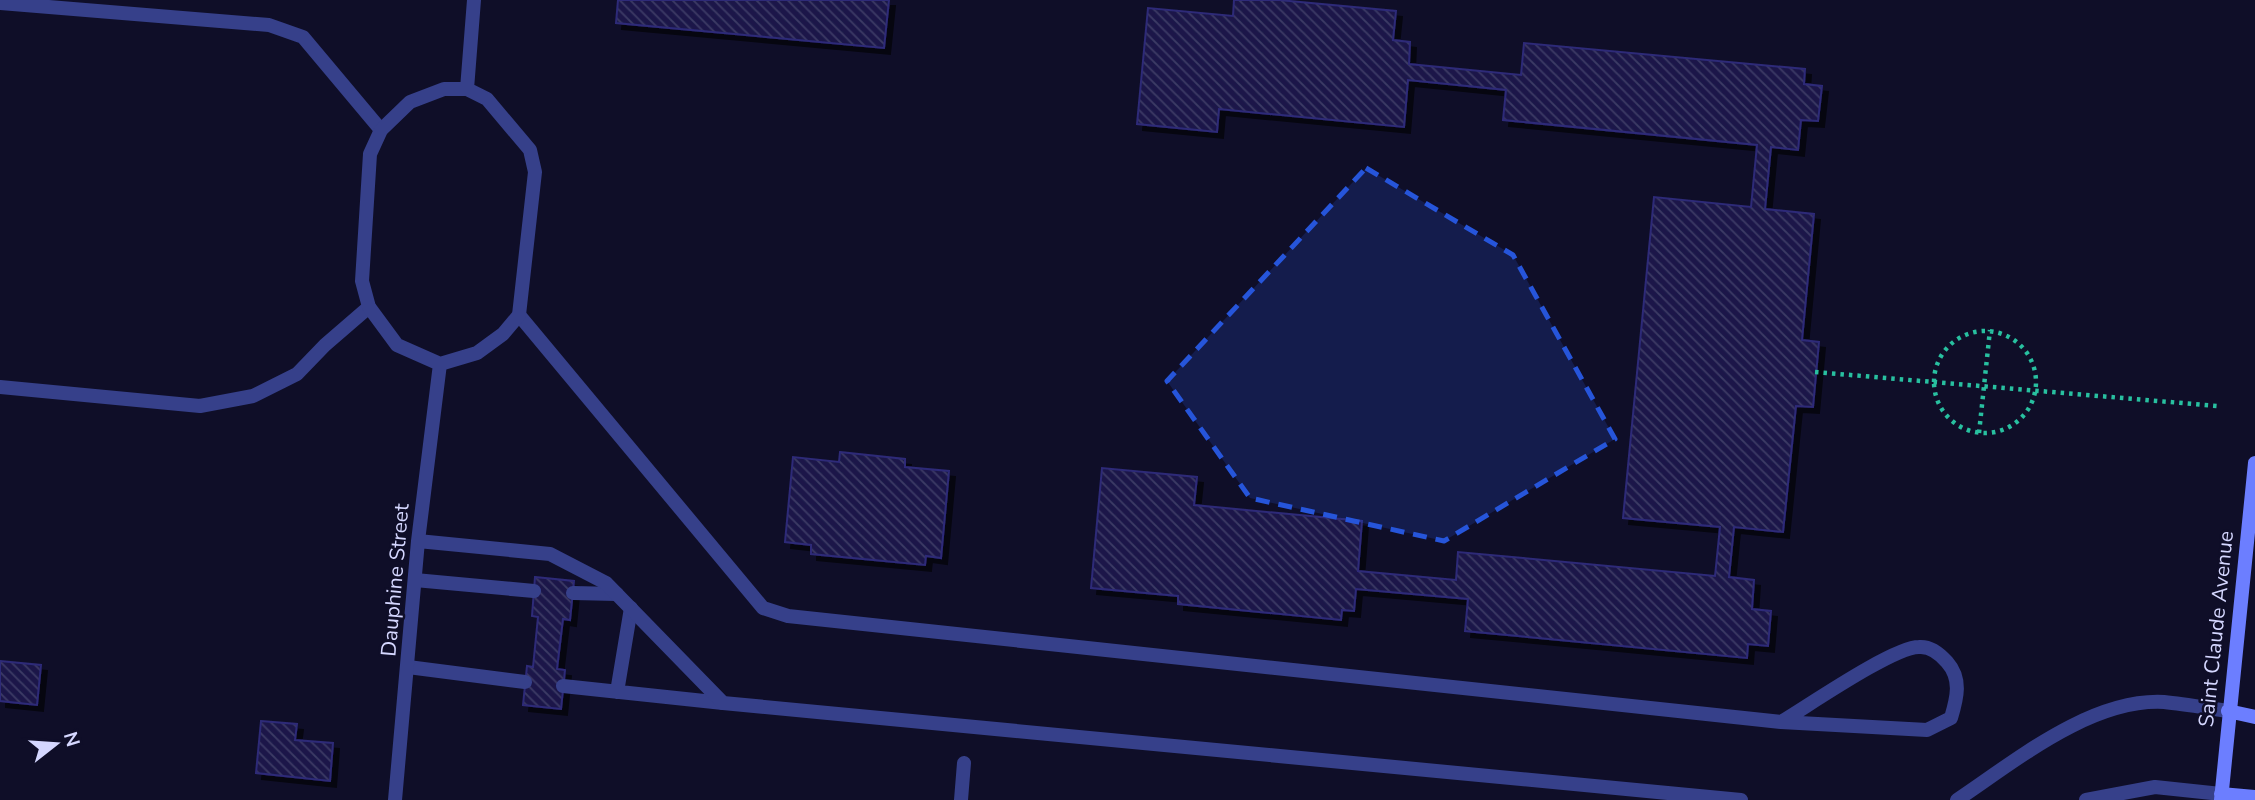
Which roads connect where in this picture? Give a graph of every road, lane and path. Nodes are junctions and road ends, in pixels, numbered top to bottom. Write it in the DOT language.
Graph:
graph roads {
  1 [pos="474,0"];
  2 [pos="0,3"];
  3 [pos="467,89"];
  4 [pos="381,130"];
  5 [pos="369,307"];
  6 [pos="519,315"];
  7 [pos="1990,330"];
  8 [pos="440,364"];
  9 [pos="1815,372"];
  10 [pos="1934,382"];
  11 [pos="1984,386"];
  12 [pos="0,387"];
  13 [pos="2036,390"];
  14 [pos="2217,406"];
  15 [pos="1979,433"];
  16 [pos="2255,463"];
  17 [pos="418,541"];
  18 [pos="415,580"];
  19 [pos="534,591"];
  20 [pos="573,593"];
  21 [pos="617,594"];
  22 [pos="631,608"];
  23 [pos="408,667"];
  24 [pos="525,682"];
  25 [pos="564,686"];
  26 [pos="617,692"];
  27 [pos="723,703"];
  28 [pos="2228,711"];
  29 [pos="2255,717"];
  30 [pos="1782,722"];
  31 [pos="964,763"];
  32 [pos="2221,797"];
  33 [pos="2255,797"];
  34 [pos="395,800"];
  35 [pos="961,800"];
  36 [pos="1741,800"];
  37 [pos="1957,800"];
  38 [pos="2086,800"];
  1 -- 3 [label="street"];
  2 -- 4 [label="street"];
  3 -- 4 [label="street"];
  3 -- 6 [label="street"];
  4 -- 5 [label="street"];
  5 -- 8 [label="street"];
  5 -- 12 [label="street"];
  6 -- 8 [label="street"];
  6 -- 30 [label="street"];
  7 -- 10 [label="path"];
  7 -- 11 [label="path"];
  7 -- 13 [label="path"];
  8 -- 17 [label="street, Dauphine Street"];
  9 -- 10 [label="path"];
  10 -- 11 [label="path"];
  10 -- 15 [label="path"];
  11 -- 13 [label="path"];
  11 -- 15 [label="path"];
  13 -- 14 [label="path"];
  13 -- 15 [label="path"];
  16 -- 28 [label="main road, Saint Claude Avenue"];
  17 -- 18 [label="street, Dauphine Street"];
  17 -- 21 [label="street"];
  18 -- 19 [label="street"];
  18 -- 23 [label="street, Dauphine Street"];
  20 -- 21 [label="street"];
  21 -- 22 [label="street"];
  22 -- 26 [label="street"];
  22 -- 27 [label="street"];
  23 -- 24 [label="street"];
  23 -- 34 [label="street, Dauphine Street"];
  25 -- 26 [label="street"];
  26 -- 27 [label="street"];
  27 -- 36 [label="street"];
  28 -- 29 [label="main road"];
  28 -- 32 [label="main road, Saint Claude Avenue"];
  28 -- 37 [label="street"];
  30 -- 30 [label="street"];
  31 -- 35 [label="street"];
  32 -- 33 [label="main road"];
  32 -- 38 [label="street"];
}
